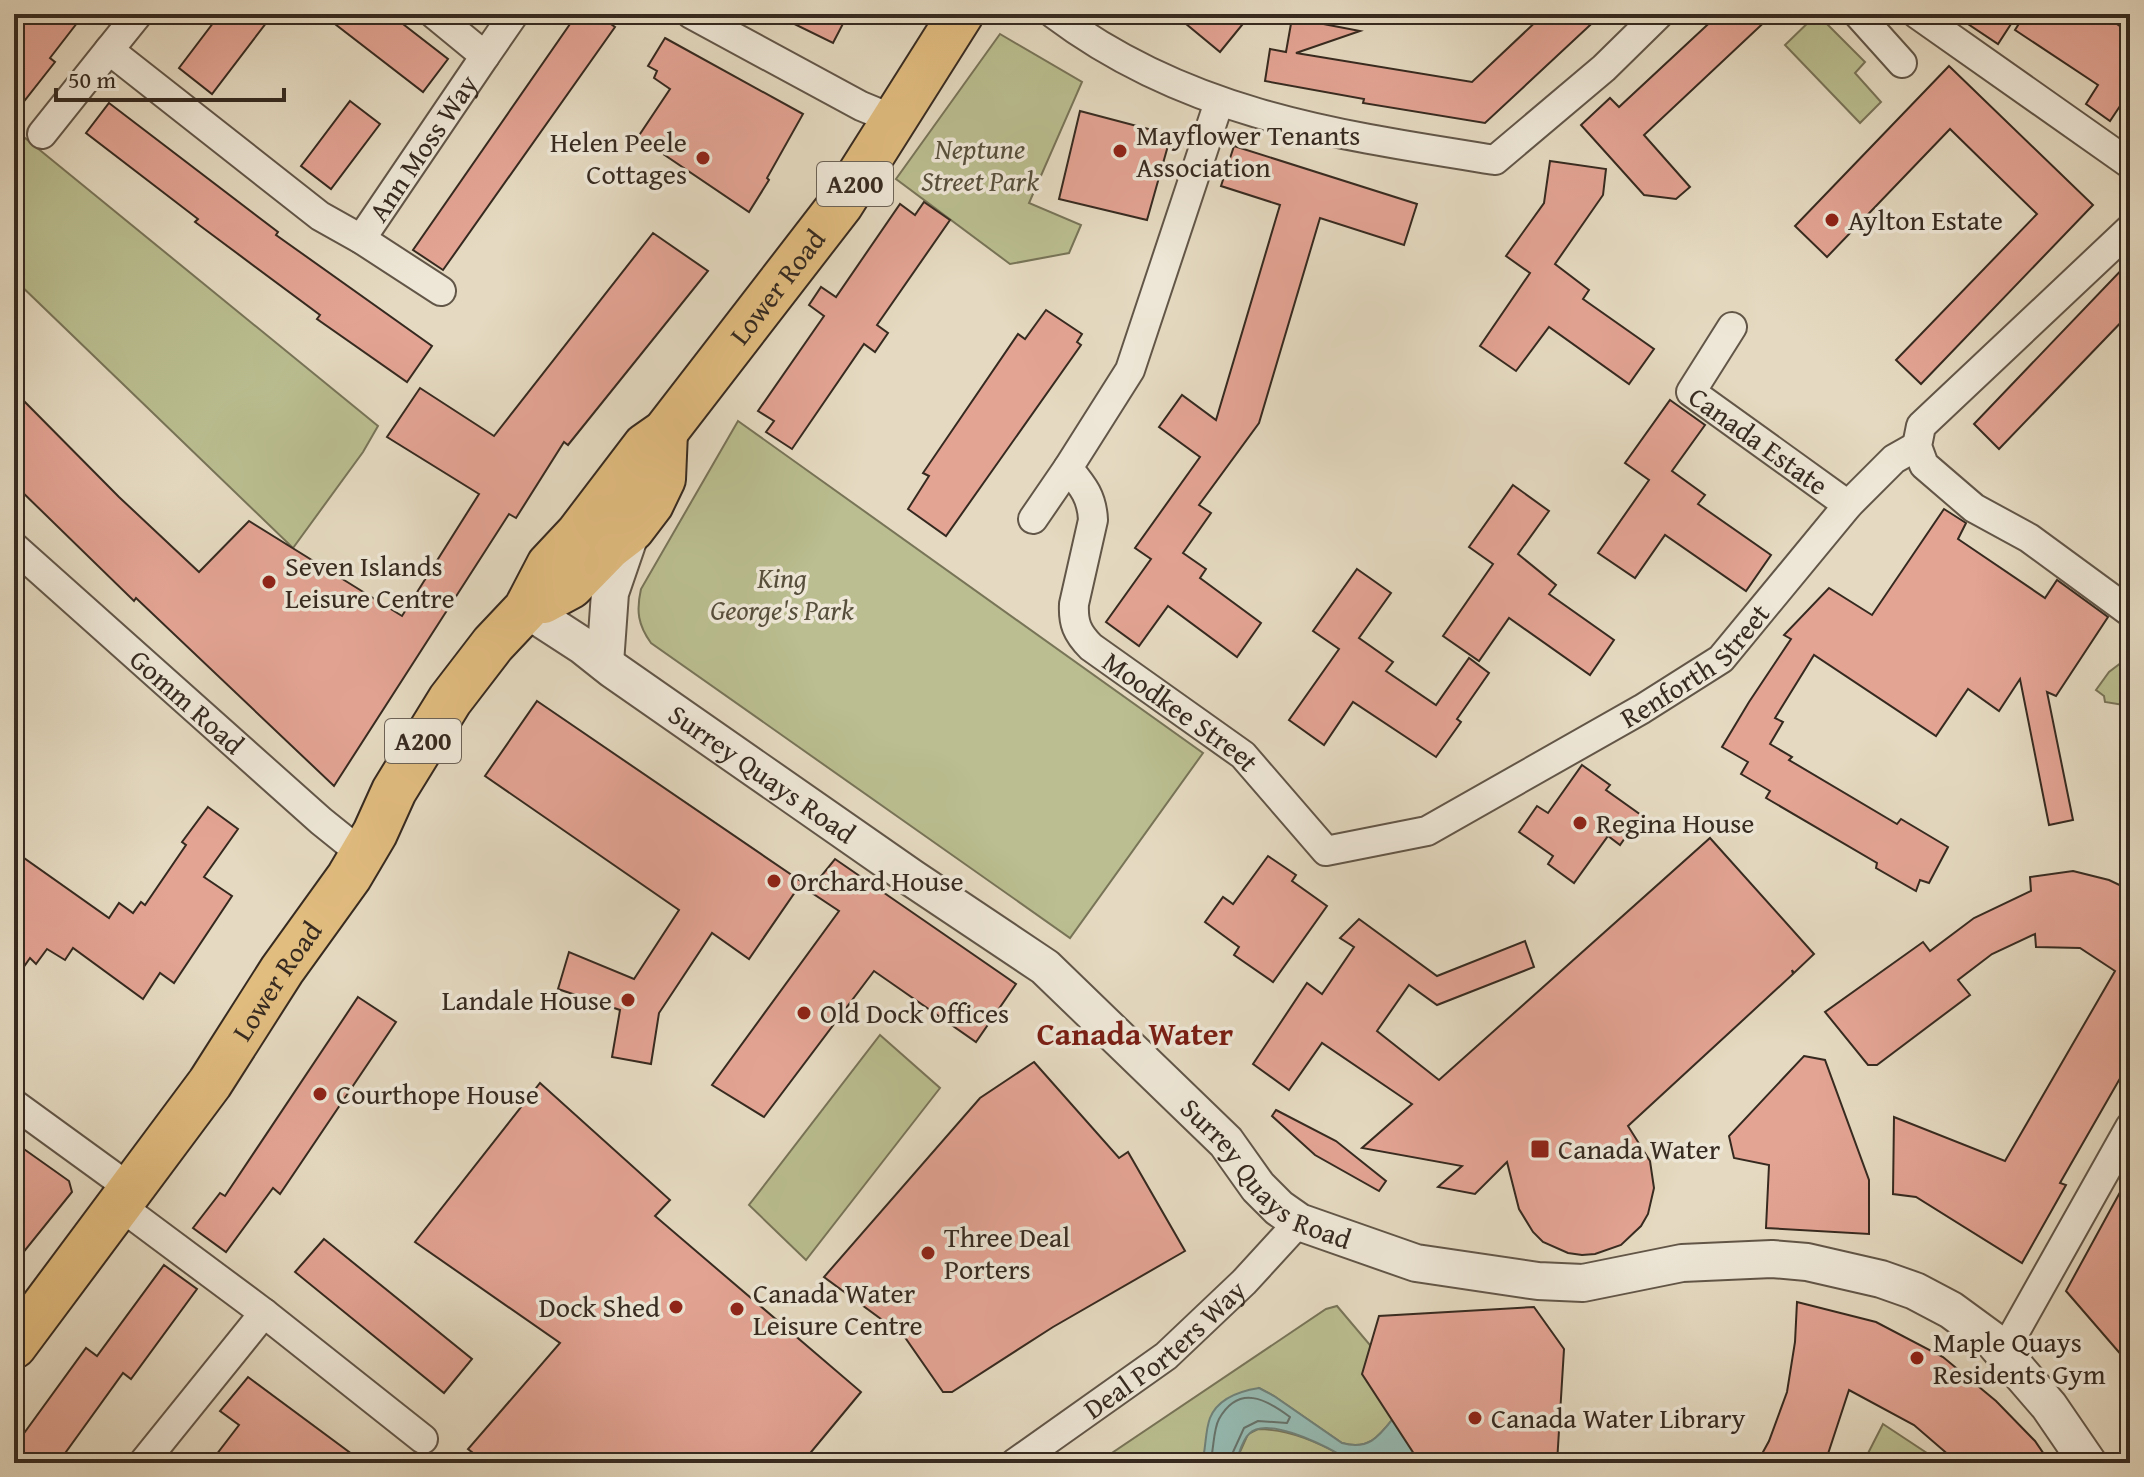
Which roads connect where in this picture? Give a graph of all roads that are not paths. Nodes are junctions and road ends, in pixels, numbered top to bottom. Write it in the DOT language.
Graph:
graph roads {
  1 [pos="138,14"];
  2 [pos="434,14"];
  3 [pos="514,14"];
  4 [pos="691,14"];
  5 [pos="961,14"];
  6 [pos="1054,14"];
  7 [pos="1659,14"];
  8 [pos="1858,14"];
  9 [pos="1910,14"];
  10 [pos="1917,14"];
  11 [pos="1879,37"];
  12 [pos="109,50"];
  13 [pos="485,56"];
  14 [pos="1902,63"];
  15 [pos="1219,102"];
  16 [pos="895,120"];
  17 [pos="42,134"];
  18 [pos="2130,164"];
  19 [pos="2130,229"];
  20 [pos="361,239"];
  21 [pos="441,291"];
  22 [pos="1732,327"];
  23 [pos="665,432"];
  24 [pos="1917,446"];
  25 [pos="1068,468"];
  26 [pos="1848,505"];
  27 [pos="1033,519"];
  28 [pos="632,529"];
  29 [pos="14,547"];
  30 [pos="526,609"];
  31 [pos="2130,612"];
  32 [pos="605,663"];
  33 [pos="1427,831"];
  34 [pos="362,854"];
  35 [pos="14,1104"];
  36 [pos="2130,1127"];
  37 [pos="125,1197"];
  38 [pos="1299,1222"];
  39 [pos="264,1313"];
  40 [pos="14,1346"];
  41 [pos="2003,1353"];
  42 [pos="423,1439"];
  43 [pos="143,1463"];
  44 [pos="1015,1463"];
  45 [pos="2088,1463"];
  1 -- 12 [label="street"];
  2 -- 13 [label="street, Ann Moss Way"];
  3 -- 13 [label="street, Ann Moss Way"];
  4 -- 16 [label="street"];
  5 -- 16 [label="main road, Lower Road / A200"];
  6 -- 15 [label="street"];
  7 -- 15 [label="street"];
  8 -- 11 [label="street"];
  9 -- 11 [label="street"];
  10 -- 18 [label="street"];
  11 -- 14 [label="street"];
  12 -- 17 [label="street"];
  12 -- 20 [label="street, Ann Moss Way"];
  13 -- 20 [label="street, Ann Moss Way"];
  15 -- 25 [label="street"];
  16 -- 23 [label="main road, Lower Road / A200"];
  19 -- 24 [label="street, Renforth Street"];
  20 -- 21 [label="street, Ann Moss Way"];
  22 -- 26 [label="street, Canada Estate"];
  23 -- 28 [label="main road, A200"];
  23 -- 30 [label="main road, A200"];
  24 -- 26 [label="street, Renforth Street"];
  24 -- 31 [label="street"];
  25 -- 27 [label="street"];
  25 -- 33 [label="street, Moodkee Street"];
  26 -- 33 [label="street, Renforth Street"];
  28 -- 30 [label="main road, A200"];
  28 -- 32 [label="street"];
  29 -- 34 [label="street, Gomm Road"];
  30 -- 32 [label="street, Surrey Quays Road"];
  30 -- 34 [label="main road, Lower Road / A200"];
  32 -- 38 [label="street, Surrey Quays Road"];
  34 -- 37 [label="main road, Lower Road / A200"];
  35 -- 37 [label="street"];
  36 -- 41 [label="street"];
  37 -- 39 [label="street"];
  37 -- 40 [label="main road, Lower Road / A200"];
  38 -- 41 [label="street, Surrey Quays Road"];
  38 -- 44 [label="street, Deal Porters Way"];
  39 -- 42 [label="street"];
  39 -- 43 [label="street"];
  41 -- 45 [label="street, Surrey Quays Road"];
}
